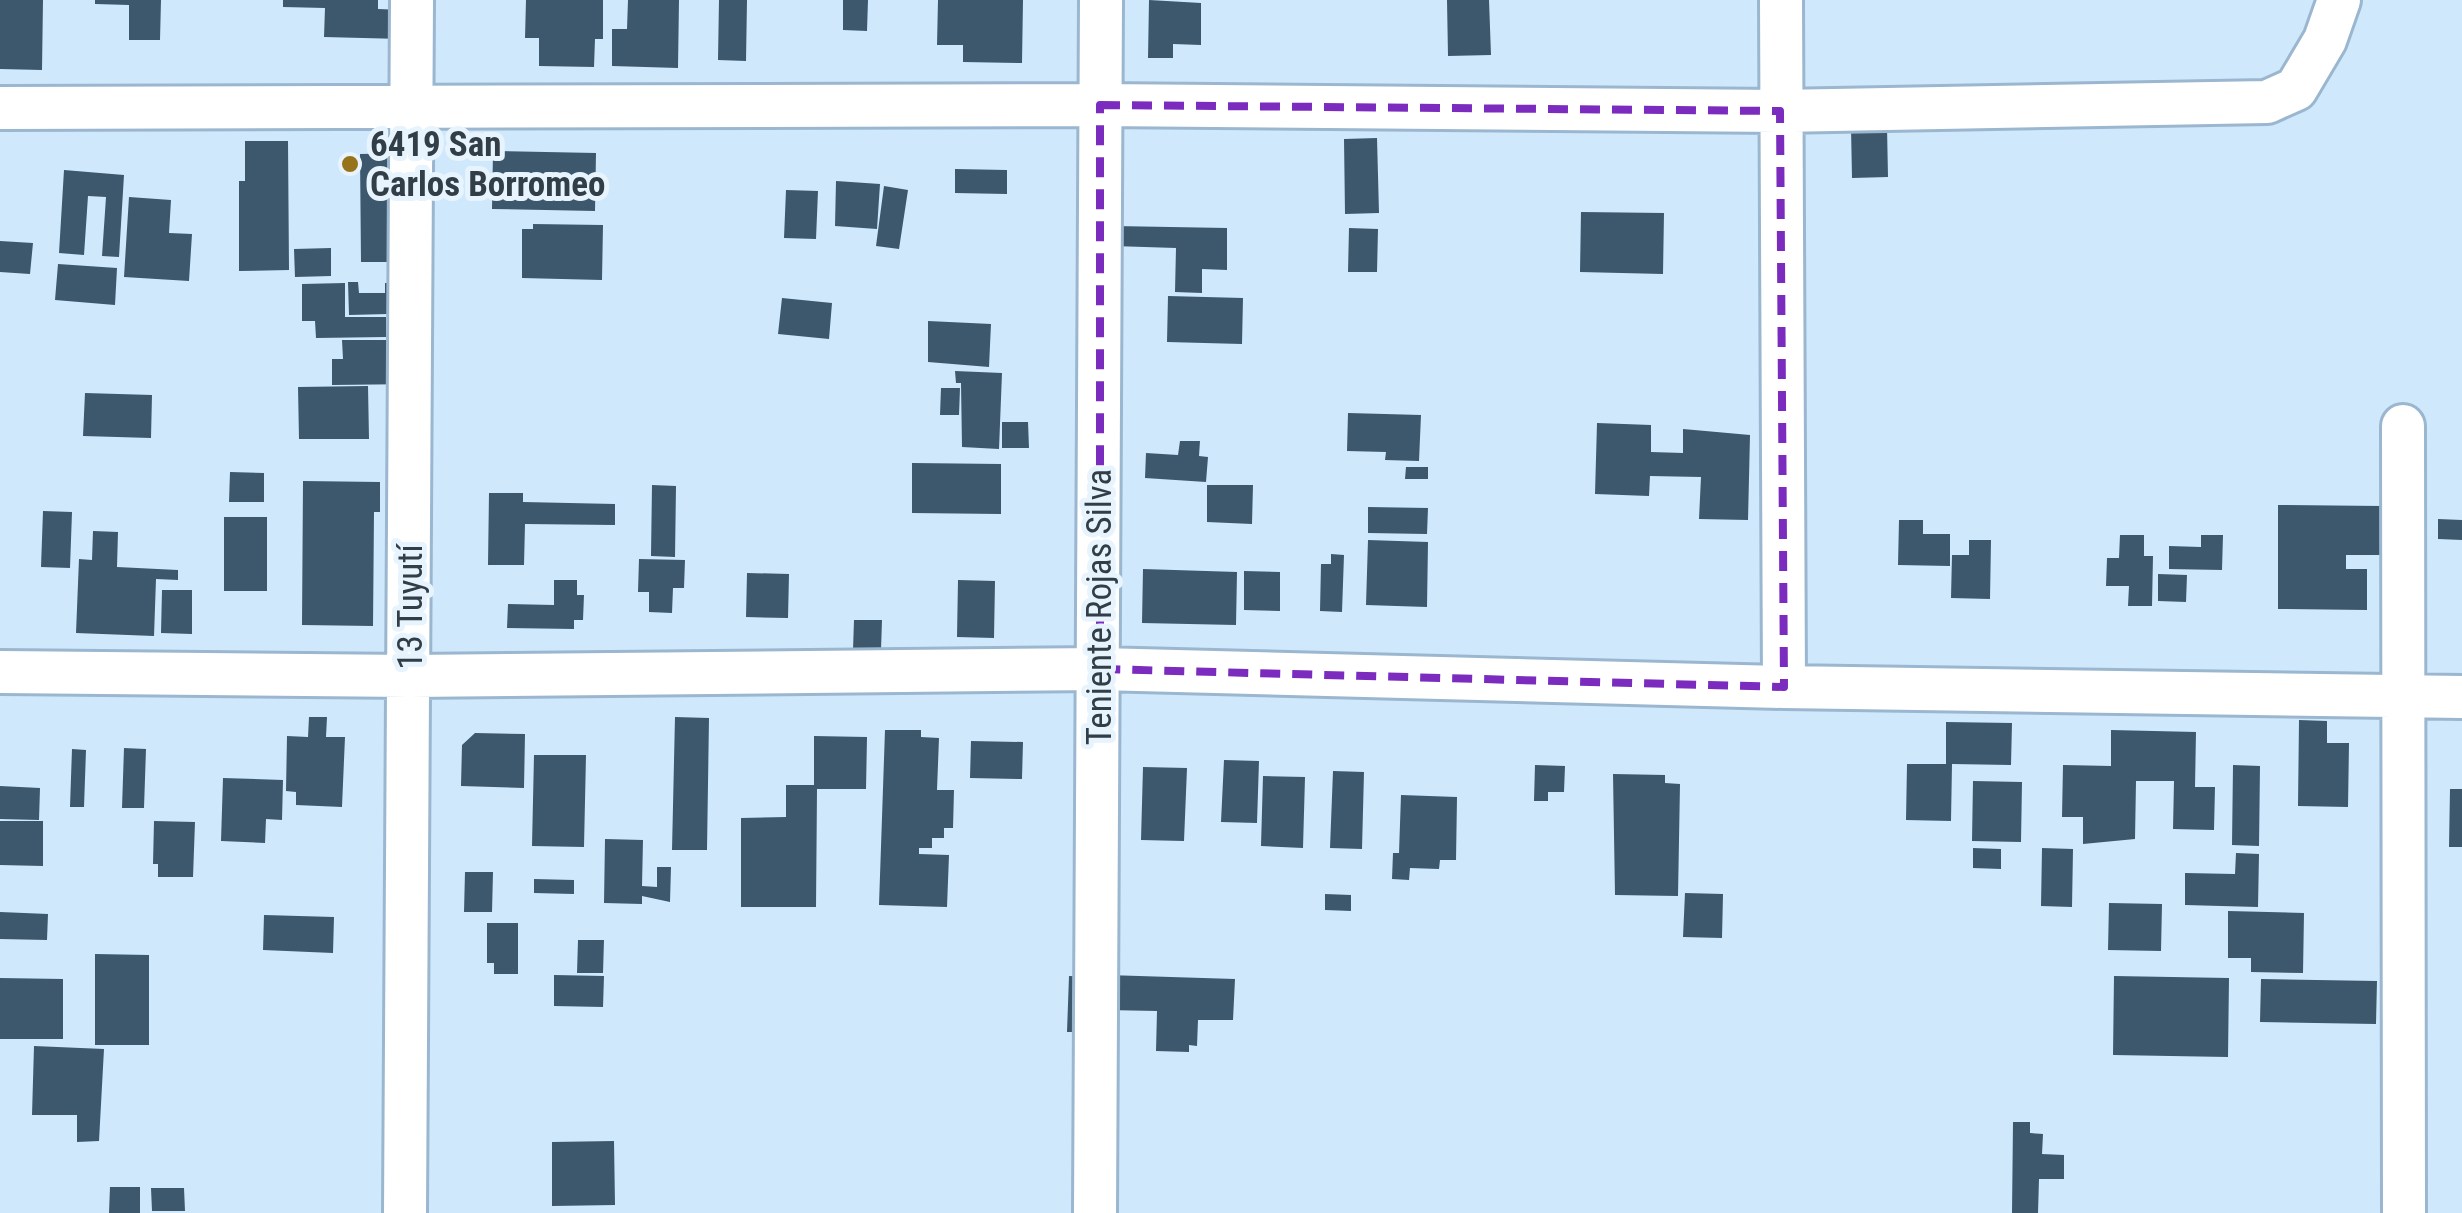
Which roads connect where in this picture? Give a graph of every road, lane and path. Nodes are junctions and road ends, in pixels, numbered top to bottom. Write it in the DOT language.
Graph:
graph roads {
  1 [pos="412,0"];
  2 [pos="1101,0"];
  3 [pos="1781,0"];
  4 [pos="2339,0"];
  5 [pos="1100,105"];
  6 [pos="412,106"];
  7 [pos="0,108"];
  8 [pos="1780,111"];
  9 [pos="2403,426"];
  10 [pos="1100,669"];
  11 [pos="0,672"];
  12 [pos="410,676"];
  13 [pos="1784,687"];
  14 [pos="2404,696"];
  15 [pos="2462,696"];
  16 [pos="405,1213"];
  17 [pos="1096,1213"];
  18 [pos="2404,1213"];
  1 -- 6 [label="street, 13 Tuyutí"];
  2 -- 5 [label="street, Teniente Rojas Silva"];
  3 -- 8 [label="street"];
  4 -- 8 [label="street"];
  5 -- 6 [label="street"];
  5 -- 8 [label="street"];
  5 -- 10 [label="street, Teniente Rojas Silva"];
  6 -- 7 [label="street"];
  6 -- 12 [label="street, 13 Tuyutí"];
  8 -- 13 [label="street"];
  9 -- 14 [label="street"];
  10 -- 12 [label="street"];
  10 -- 13 [label="street"];
  10 -- 17 [label="street, Teniente Rojas Silva"];
  11 -- 12 [label="street"];
  12 -- 16 [label="street, 13 Tuyutí"];
  13 -- 14 [label="street"];
  14 -- 15 [label="street"];
  14 -- 18 [label="street"];
}
